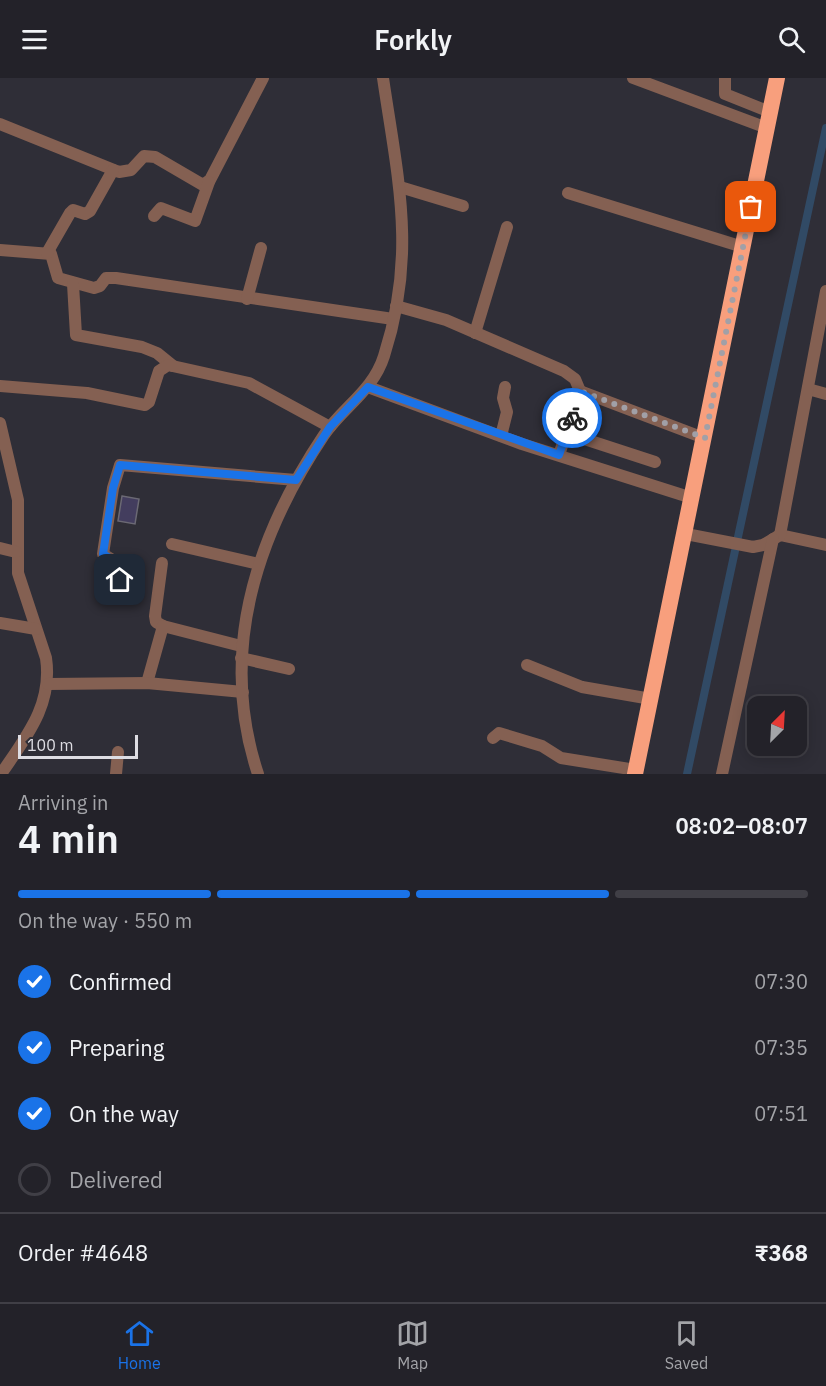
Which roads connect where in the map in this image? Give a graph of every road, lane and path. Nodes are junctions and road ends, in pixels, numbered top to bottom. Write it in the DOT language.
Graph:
graph roads {
  1 [pos="263,78"];
  2 [pos="383,78"];
  3 [pos="633,78"];
  4 [pos="725,78"];
  5 [pos="777,78"];
  6 [pos="769,120"];
  7 [pos="0,124"];
  8 [pos="113,170"];
  9 [pos="209,182"];
  10 [pos="400,187"];
  11 [pos="568,193"];
  12 [pos="463,207"];
  13 [pos="154,216"];
  14 [pos="507,227"];
  15 [pos="743,247"];
  16 [pos="261,248"];
  17 [pos="0,250"];
  18 [pos="47,253"];
  19 [pos="73,284"];
  20 [pos="826,291"];
  21 [pos="247,299"];
  22 [pos="396,306"];
  23 [pos="393,319"];
  24 [pos="475,333"];
  25 [pos="813,358"];
  26 [pos="826,361"];
  27 [pos="173,366"];
  28 [pos="0,386"];
  29 [pos="368,387"];
  30 [pos="505,387"];
  31 [pos="808,389"];
  32 [pos="580,391"];
  33 [pos="826,394"];
  34 [pos="0,423"];
  35 [pos="330,427"];
  36 [pos="567,433"];
  37 [pos="501,436"];
  38 [pos="705,438"];
  39 [pos="559,455"];
  40 [pos="4,459"];
  41 [pos="655,462"];
  42 [pos="296,480"];
  43 [pos="692,498"];
  44 [pos="686,534"];
  45 [pos="776,537"];
  46 [pos="172,544"];
  47 [pos="826,545"];
  48 [pos="0,548"];
  49 [pos="16,552"];
  50 [pos="162,563"];
  51 [pos="260,564"];
  52 [pos="120,580"];
  53 [pos="0,623"];
  54 [pos="163,626"];
  55 [pos="36,629"];
  56 [pos="241,652"];
  57 [pos="527,665"];
  58 [pos="289,669"];
  59 [pos="147,683"];
  60 [pos="48,684"];
  61 [pos="243,692"];
  62 [pos="651,699"];
  63 [pos="493,738"];
  64 [pos="118,752"];
  65 [pos="5,757"];
  66 [pos="636,772"];
  67 [pos="1,774"];
  68 [pos="116,774"];
  69 [pos="258,774"];
  70 [pos="722,774"];
  1 -- 9 [label="street"];
  2 -- 10 [label="street"];
  3 -- 6 [label="street"];
  4 -- 6 [label="street"];
  5 -- 6 [label="highway"];
  6 -- 15 [label="highway"];
  7 -- 8 [label="street"];
  8 -- 9 [label="street"];
  8 -- 18 [label="street"];
  9 -- 13 [label="street"];
  10 -- 12 [label="street"];
  10 -- 22 [label="street"];
  11 -- 15 [label="street"];
  14 -- 24 [label="street"];
  15 -- 38 [label="highway"];
  16 -- 21 [label="street"];
  17 -- 18 [label="street"];
  18 -- 19 [label="street"];
  19 -- 21 [label="street"];
  19 -- 27 [label="street"];
  20 -- 25 [label="street"];
  21 -- 23 [label="street"];
  22 -- 23 [label="street"];
  22 -- 24 [label="street"];
  23 -- 29 [label="street"];
  24 -- 32 [label="street"];
  25 -- 26 [label="street"];
  25 -- 31 [label="street"];
  27 -- 28 [label="street"];
  27 -- 35 [label="street"];
  29 -- 35 [label="street"];
  29 -- 37 [label="street"];
  30 -- 37 [label="street"];
  31 -- 33 [label="street"];
  31 -- 45 [label="street"];
  32 -- 36 [label="street"];
  32 -- 38 [label="street"];
  34 -- 40 [label="street"];
  35 -- 42 [label="street"];
  36 -- 39 [label="street"];
  36 -- 41 [label="street"];
  37 -- 39 [label="street"];
  38 -- 43 [label="highway"];
  39 -- 43 [label="street"];
  40 -- 49 [label="street"];
  42 -- 51 [label="street"];
  42 -- 52 [label="street"];
  43 -- 44 [label="highway"];
  44 -- 45 [label="street"];
  44 -- 62 [label="highway"];
  45 -- 47 [label="street"];
  45 -- 70 [label="street"];
  46 -- 51 [label="street"];
  48 -- 49 [label="street"];
  49 -- 55 [label="street"];
  50 -- 54 [label="street"];
  51 -- 56 [label="street"];
  53 -- 55 [label="street"];
  54 -- 56 [label="street"];
  54 -- 59 [label="street"];
  55 -- 60 [label="street"];
  56 -- 58 [label="street"];
  56 -- 61 [label="street"];
  57 -- 62 [label="street"];
  59 -- 60 [label="street"];
  59 -- 61 [label="street"];
  60 -- 65 [label="street"];
  61 -- 69 [label="street"];
  62 -- 66 [label="highway"];
  63 -- 66 [label="street"];
  64 -- 68 [label="street"];
  65 -- 67 [label="street"];
}
